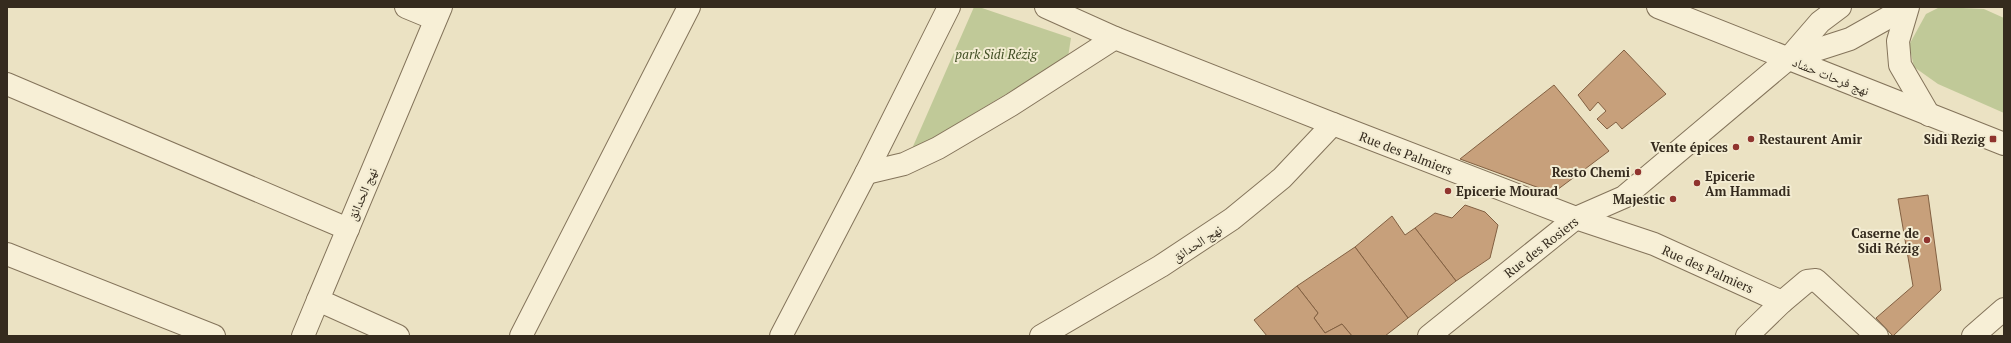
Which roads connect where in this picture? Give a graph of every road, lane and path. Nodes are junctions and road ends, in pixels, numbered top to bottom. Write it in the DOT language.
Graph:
graph roads {
  1 [pos="406,7"];
  2 [pos="689,7"];
  3 [pos="949,7"];
  4 [pos="1046,7"];
  5 [pos="1658,7"];
  6 [pos="1840,7"];
  7 [pos="1907,7"];
  8 [pos="438,13"];
  9 [pos="1115,38"];
  10 [pos="1788,59"];
  11 [pos="7,84"];
  12 [pos="1929,115"];
  13 [pos="1333,124"];
  14 [pos="2004,144"];
  15 [pos="866,173"];
  16 [pos="1576,218"];
  17 [pos="348,229"];
  18 [pos="7,254"];
  19 [pos="318,300"];
  20 [pos="1782,302"];
  21 [pos="2004,309"];
  22 [pos="214,336"];
  23 [pos="303,336"];
  24 [pos="398,336"];
  25 [pos="520,336"];
  26 [pos="782,336"];
  27 [pos="1041,336"];
  28 [pos="1429,336"];
  29 [pos="1747,336"];
  30 [pos="1877,336"];
  31 [pos="1973,336"];
  1 -- 8 [label="street"];
  2 -- 25 [label="street"];
  3 -- 15 [label="street"];
  4 -- 9 [label="street, Rue des Palmiers"];
  5 -- 10 [label="street, نهج فرحات حشاد"];
  6 -- 10 [label="street"];
  7 -- 10 [label="street"];
  7 -- 12 [label="street"];
  8 -- 17 [label="street, نهج الحدائق"];
  9 -- 13 [label="street, Rue des Palmiers"];
  9 -- 15 [label="street"];
  10 -- 12 [label="street, نهج فرحات حشاد"];
  10 -- 16 [label="street, Rue des Rosiers"];
  11 -- 17 [label="street"];
  12 -- 14 [label="street, نهج فرحات حشاد"];
  13 -- 16 [label="street, Rue des Palmiers"];
  13 -- 27 [label="street, نهج الحدائق"];
  15 -- 26 [label="street"];
  16 -- 20 [label="street, Rue des Palmiers"];
  16 -- 28 [label="street, Rue des Rosiers"];
  17 -- 19 [label="street, نهج الحدائق"];
  18 -- 22 [label="street"];
  19 -- 23 [label="street, نهج الحدائق"];
  19 -- 24 [label="street"];
  20 -- 29 [label="street"];
  20 -- 30 [label="street"];
  21 -- 31 [label="street"];
}
